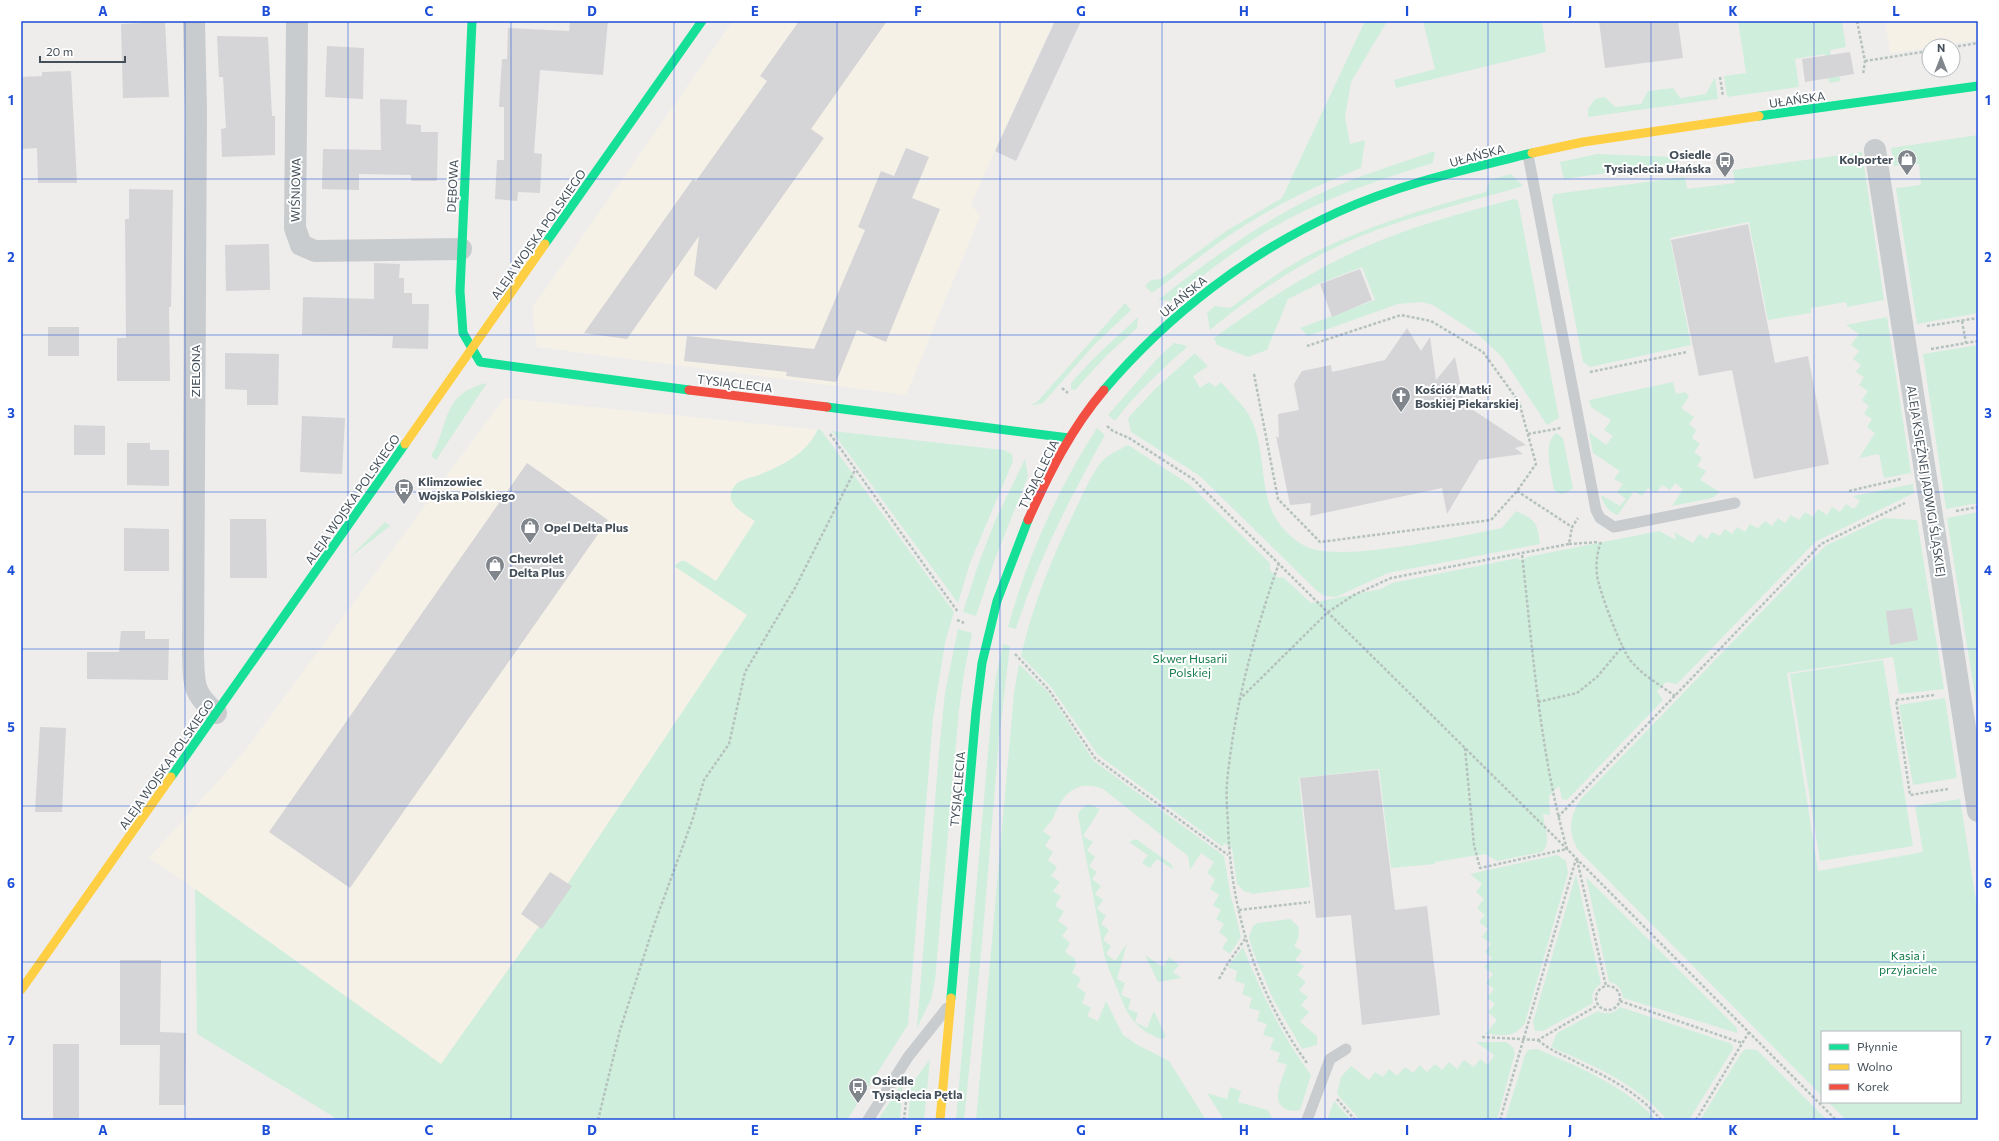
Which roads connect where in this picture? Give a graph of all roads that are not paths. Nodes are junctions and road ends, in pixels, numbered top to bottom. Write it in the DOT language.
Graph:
graph roads {
  1 [pos="194,21"];
  2 [pos="297,21"];
  3 [pos="472,21"];
  4 [pos="702,21"];
  5 [pos="1978,86"];
  6 [pos="1875,150"];
  7 [pos="1528,155"];
  8 [pos="461,249"];
  9 [pos="472,350"];
  10 [pos="1069,438"];
  11 [pos="1735,503"];
  12 [pos="216,713"];
  13 [pos="1978,811"];
  14 [pos="21,990"];
  15 [pos="950,1005"];
  16 [pos="1346,1049"];
  17 [pos="868,1120"];
  18 [pos="940,1120"];
  19 [pos="1307,1120"];
  1 -- 12 [label="street, ZIELONA"];
  2 -- 8 [label="street, WIŚNIOWA"];
  3 -- 8 [label="street, DĘBOWA"];
  4 -- 9 [label="street, ALEJA WOJSKA POLSKIEGO"];
  5 -- 7 [label="street, UŁAŃSKA"];
  6 -- 13 [label="street, ALEJA KSIĘŻNEJ JADWIGI ŚLĄSKIEJ"];
  7 -- 10 [label="street, UŁAŃSKA"];
  7 -- 11 [label="lane"];
  8 -- 9 [label="street, DĘBOWA"];
  9 -- 10 [label="street, TYSIĄCLECIA"];
  9 -- 12 [label="street, ALEJA WOJSKA POLSKIEGO"];
  10 -- 15 [label="street, TYSIĄCLECIA"];
  12 -- 14 [label="street, ALEJA WOJSKA POLSKIEGO"];
  15 -- 17 [label="lane"];
  15 -- 18 [label="street, TYSIĄCLECIA"];
  16 -- 19 [label="lane"];
}
